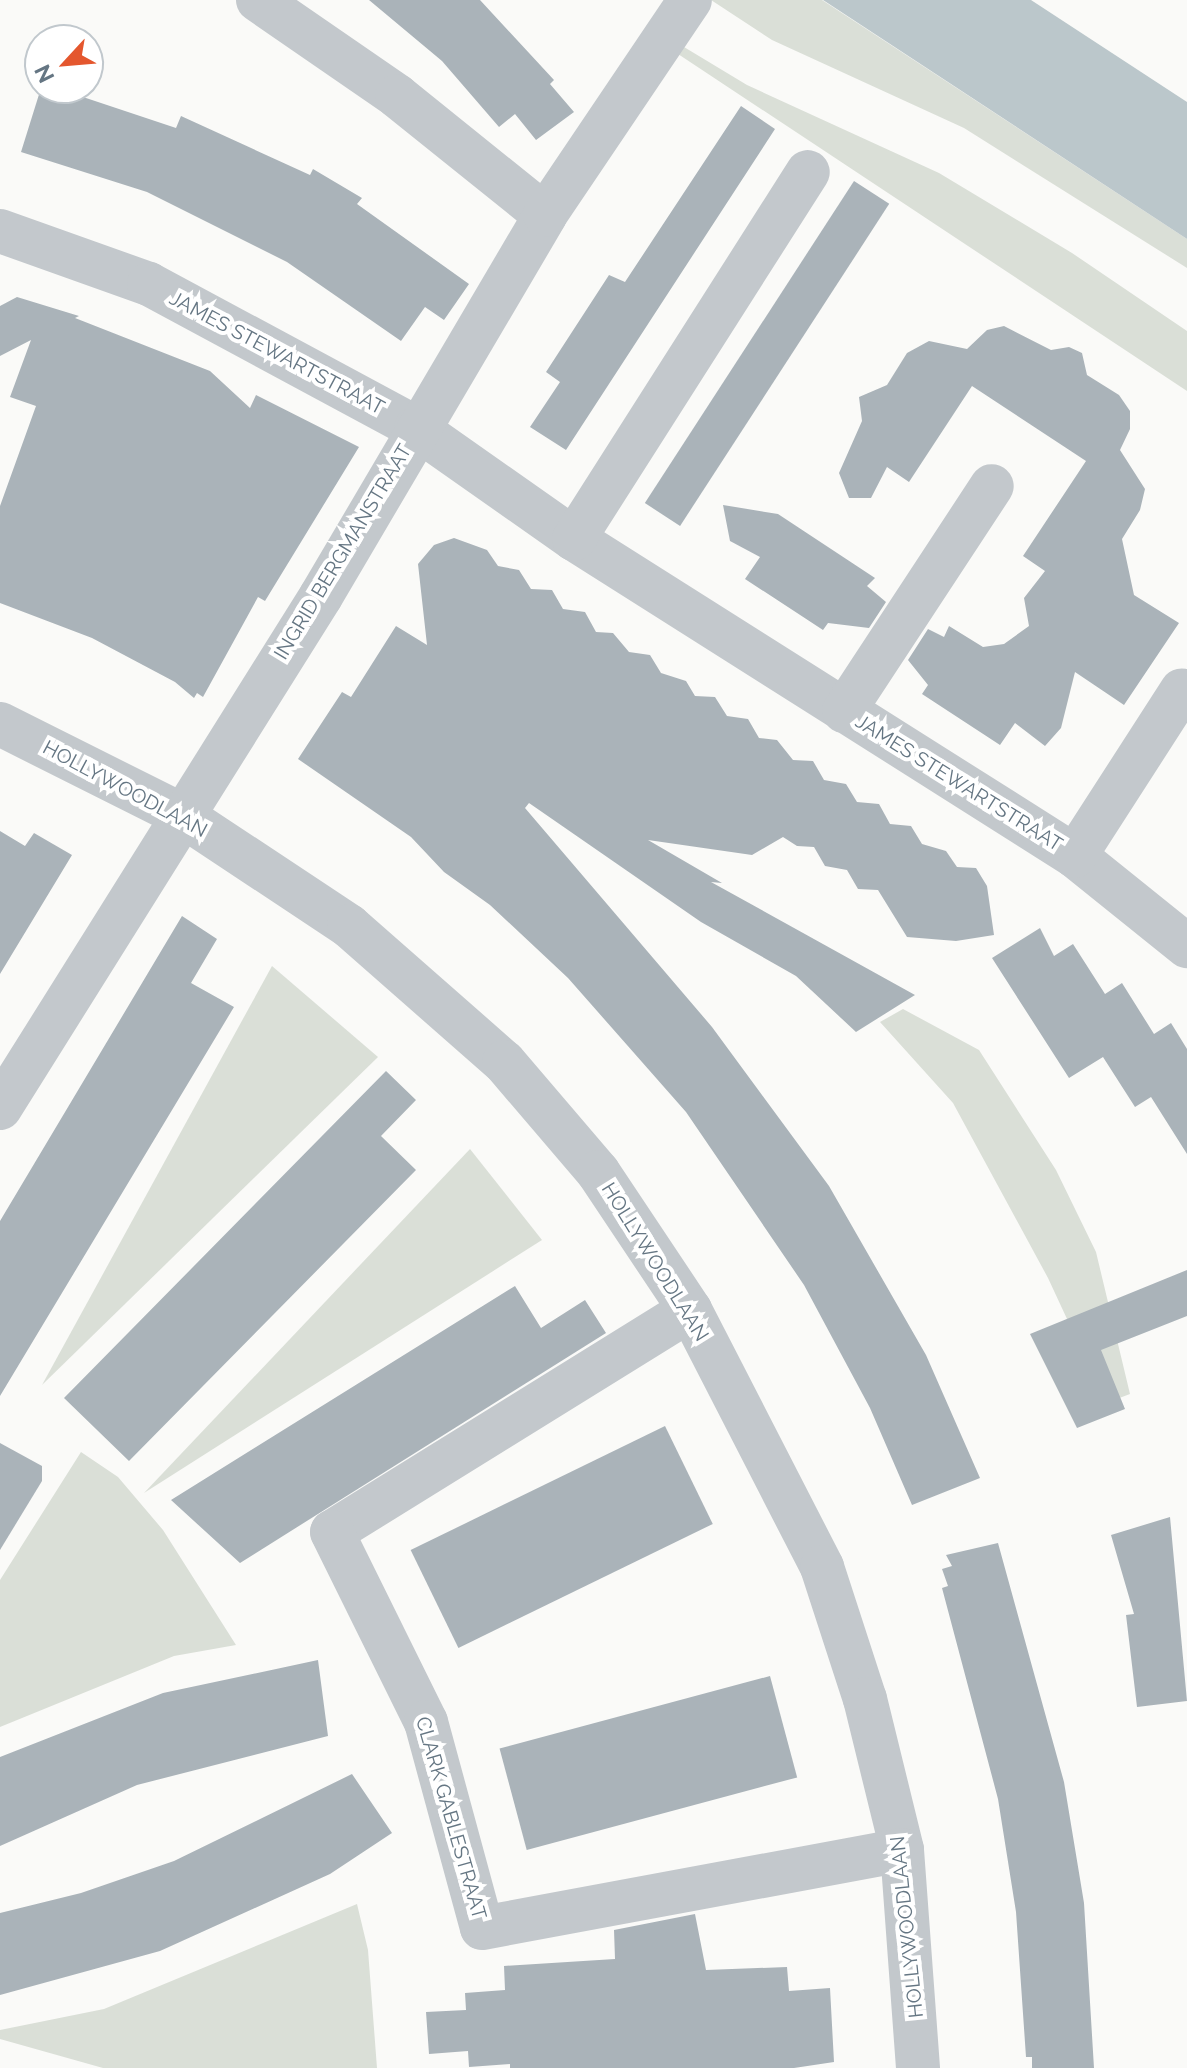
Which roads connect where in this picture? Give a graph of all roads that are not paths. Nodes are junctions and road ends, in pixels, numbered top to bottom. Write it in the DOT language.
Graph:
graph roads {
  1 [pos="258,0"];
  2 [pos="690,0"];
  3 [pos="808,172"];
  4 [pos="545,215"];
  5 [pos="0,231"];
  6 [pos="416,428"];
  7 [pos="992,486"];
  8 [pos="574,539"];
  9 [pos="1182,690"];
  10 [pos="844,711"];
  11 [pos="0,724"];
  12 [pos="180,814"];
  13 [pos="1075,856"];
  14 [pos="1187,946"];
  15 [pos="0,1108"];
  16 [pos="690,1310"];
  17 [pos="902,1850"];
  18 [pos="918,2068"];
  1 -- 4 [label="street"];
  2 -- 4 [label="street, INGRID BERGMANSTRAAT"];
  3 -- 8 [label="street"];
  4 -- 6 [label="street, INGRID BERGMANSTRAAT"];
  5 -- 6 [label="street, JAMES STEWARTSTRAAT"];
  6 -- 8 [label="street, JAMES STEWARTSTRAAT"];
  6 -- 12 [label="street, INGRID BERGMANSTRAAT"];
  7 -- 10 [label="street, JAMES STEWARTSTRAAT"];
  8 -- 10 [label="street, JAMES STEWARTSTRAAT"];
  9 -- 13 [label="street, JAMES STEWARTSTRAAT"];
  10 -- 13 [label="street, JAMES STEWARTSTRAAT"];
  11 -- 12 [label="street, HOLLYWOODLAAN"];
  12 -- 15 [label="street, INGRID BERGMANSTRAAT"];
  12 -- 16 [label="street, HOLLYWOODLAAN"];
  13 -- 14 [label="street, JAMES STEWARTSTRAAT"];
  16 -- 17 [label="street, HOLLYWOODLAAN"];
  16 -- 17 [label="street, CLARK GABLESTRAAT"];
  17 -- 18 [label="street, HOLLYWOODLAAN"];
}
